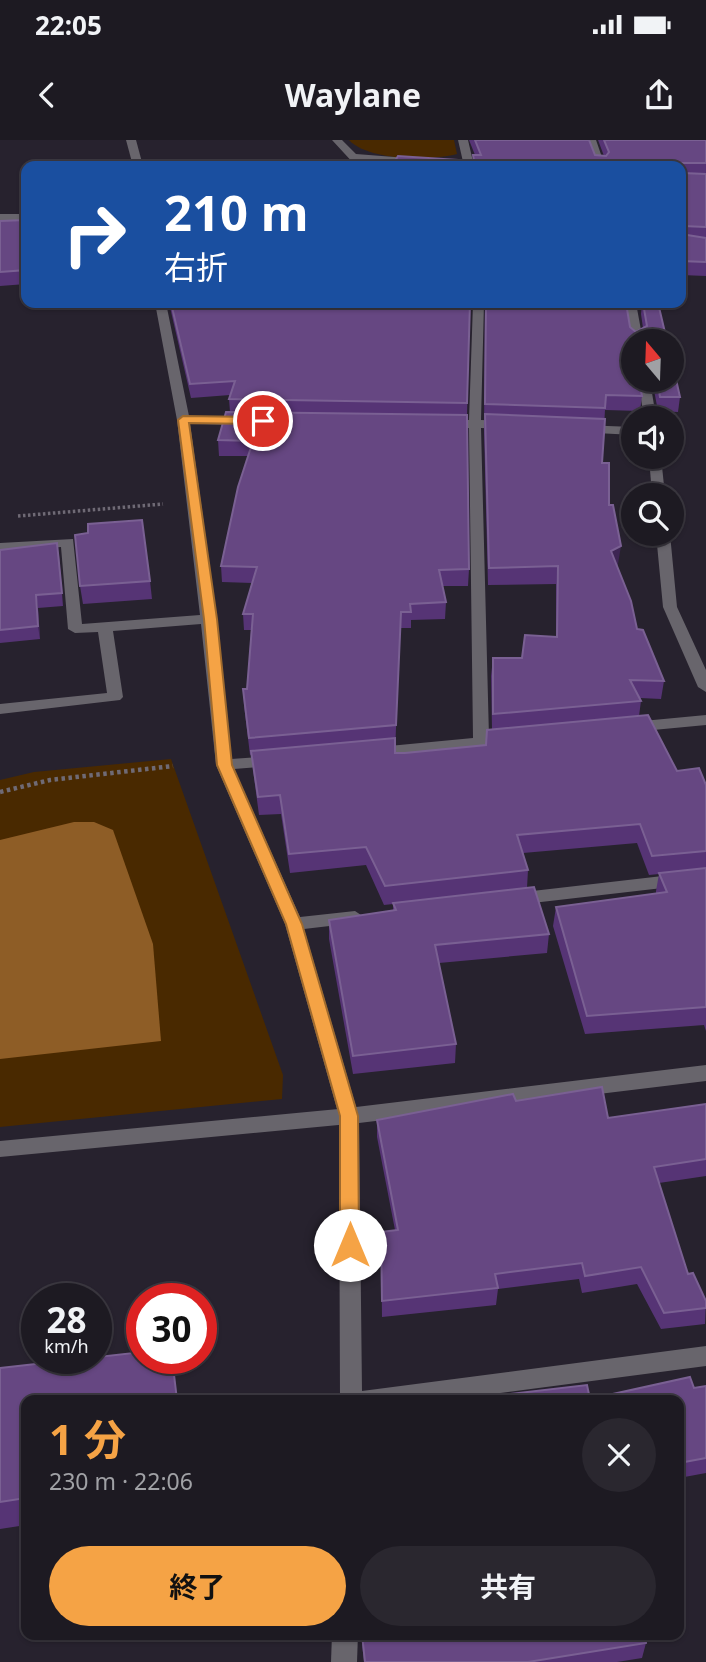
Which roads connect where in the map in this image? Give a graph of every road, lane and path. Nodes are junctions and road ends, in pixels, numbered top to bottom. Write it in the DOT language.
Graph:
graph roads {
  1 [pos="131,140"];
  2 [pos="337,140"];
  3 [pos="463,140"];
  4 [pos="591,140"];
  5 [pos="353,157"];
  6 [pos="137,161"];
  7 [pos="357,161"];
  8 [pos="404,161"];
  9 [pos="469,161"];
  10 [pos="598,161"];
  11 [pos="0,217"];
  12 [pos="21,217"];
  13 [pos="161,308"];
  14 [pos="478,308"];
  15 [pos="630,308"];
  16 [pos="634,329"];
  17 [pos="183,420"];
  18 [pos="253,421"];
  19 [pos="433,423"];
  20 [pos="475,424"];
  21 [pos="528,426"];
  22 [pos="567,428"];
  23 [pos="621,431"];
  24 [pos="195,501"];
  25 [pos="14,516"];
  26 [pos="664,546"];
  27 [pos="0,547"];
  28 [pos="210,619"];
  29 [pos="105,626"];
  30 [pos="706,687"];
  31 [pos="0,709"];
  32 [pos="706,720"];
  33 [pos="613,729"];
  34 [pos="520,739"];
  35 [pos="481,743"];
  36 [pos="359,754"];
  37 [pos="292,759"];
  38 [pos="224,765"];
  39 [pos="173,766"];
  40 [pos="0,792"];
  41 [pos="706,877"];
  42 [pos="500,901"];
  43 [pos="376,915"];
  44 [pos="294,924"];
  45 [pos="706,1073"];
  46 [pos="349,1116"];
  47 [pos="0,1149"];
  48 [pos="706,1356"];
  49 [pos="351,1395"];
  50 [pos="406,1395"];
  51 [pos="345,1640"];
  52 [pos="344,1662"];
  1 -- 6 [label="street"];
  2 -- 5 [label="street"];
  3 -- 9 [label="street"];
  4 -- 10 [label="street"];
  5 -- 7 [label="street"];
  5 -- 8 [label="street"];
  11 -- 12 [label="street"];
  13 -- 17 [label="street"];
  14 -- 20 [label="street"];
  15 -- 16 [label="street"];
  17 -- 18 [label="street"];
  17 -- 24 [label="street"];
  19 -- 20 [label="street"];
  20 -- 21 [label="street"];
  20 -- 35 [label="street"];
  22 -- 23 [label="street"];
  24 -- 25 [label="path"];
  24 -- 28 [label="street"];
  26 -- 30 [label="street"];
  27 -- 29 [label="street"];
  28 -- 29 [label="street"];
  28 -- 38 [label="street"];
  29 -- 31 [label="street"];
  32 -- 33 [label="street"];
  34 -- 35 [label="street"];
  35 -- 36 [label="street"];
  37 -- 38 [label="street"];
  38 -- 44 [label="street"];
  39 -- 40 [label="path"];
  41 -- 42 [label="street"];
  43 -- 44 [label="street"];
  44 -- 46 [label="street"];
  45 -- 46 [label="street"];
  46 -- 47 [label="street"];
  46 -- 49 [label="street"];
  48 -- 50 [label="street"];
  51 -- 52 [label="street"];
}
